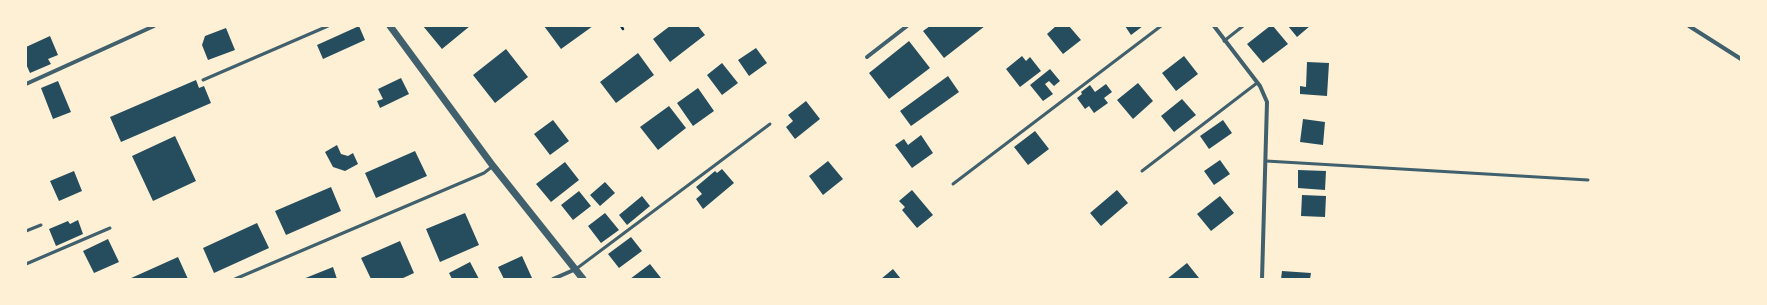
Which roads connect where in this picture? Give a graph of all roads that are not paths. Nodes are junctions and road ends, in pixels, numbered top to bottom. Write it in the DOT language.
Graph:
graph roads {
  1 [pos="154,26"];
  2 [pos="328,26"];
  3 [pos="390,26"];
  4 [pos="907,26"];
  5 [pos="1161,26"];
  6 [pos="1214,26"];
  7 [pos="1243,26"];
  8 [pos="1689,26"];
  9 [pos="1224,41"];
  10 [pos="866,57"];
  11 [pos="1741,59"];
  12 [pos="203,80"];
  13 [pos="1257,83"];
  14 [pos="26,84"];
  15 [pos="770,124"];
  16 [pos="1266,161"];
  17 [pos="493,166"];
  18 [pos="1142,171"];
  19 [pos="1588,180"];
  20 [pos="953,184"];
  21 [pos="41,225"];
  22 [pos="110,228"];
  23 [pos="26,231"];
  24 [pos="26,264"];
  25 [pos="576,269"];
  26 [pos="235,279"];
  27 [pos="553,279"];
  28 [pos="583,279"];
  29 [pos="1262,279"];
  1 -- 14 [label="street"];
  2 -- 12 [label="lane"];
  3 -- 17 [label="street"];
  4 -- 10 [label="street"];
  5 -- 20 [label="lane"];
  6 -- 9 [label="street"];
  7 -- 9 [label="lane"];
  8 -- 11 [label="street"];
  9 -- 13 [label="street"];
  13 -- 16 [label="street"];
  13 -- 18 [label="lane"];
  15 -- 25 [label="lane"];
  16 -- 19 [label="lane"];
  16 -- 29 [label="street"];
  17 -- 25 [label="street"];
  17 -- 26 [label="lane"];
  21 -- 23 [label="lane"];
  22 -- 24 [label="lane"];
  25 -- 27 [label="street"];
  25 -- 28 [label="street"];
}
